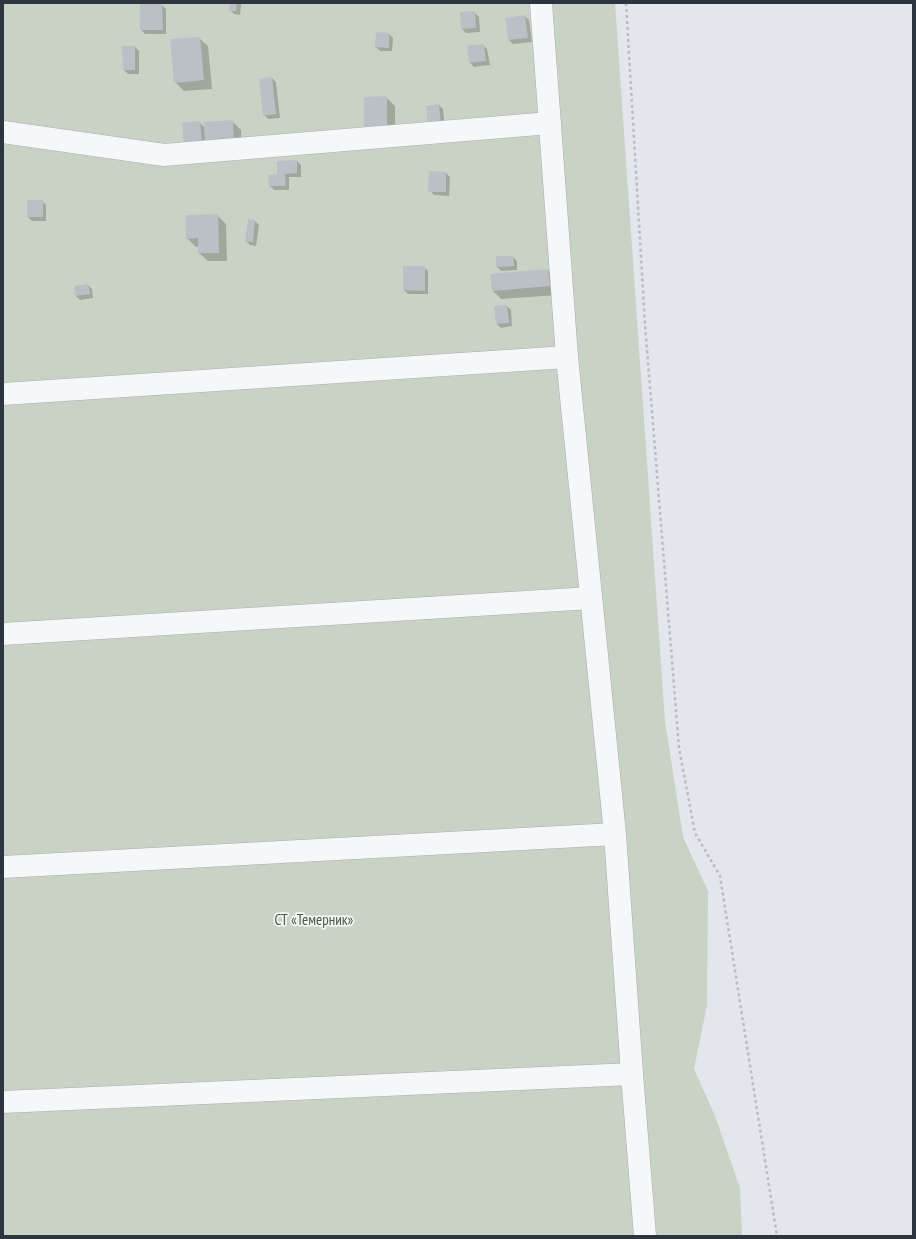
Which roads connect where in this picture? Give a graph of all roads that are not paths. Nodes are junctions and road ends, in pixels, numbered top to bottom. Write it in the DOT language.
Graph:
graph roads {
  1 [pos="541,3"];
  2 [pos="550,123"];
  3 [pos="3,132"];
  4 [pos="567,357"];
  5 [pos="3,394"];
  6 [pos="591,598"];
  7 [pos="3,634"];
  8 [pos="615,834"];
  9 [pos="3,867"];
  10 [pos="632,1074"];
  11 [pos="3,1102"];
  12 [pos="646,1236"];
  1 -- 2 [label="lane"];
  2 -- 3 [label="lane"];
  2 -- 4 [label="lane"];
  4 -- 5 [label="lane"];
  4 -- 6 [label="lane"];
  6 -- 7 [label="lane"];
  6 -- 8 [label="lane"];
  8 -- 9 [label="lane"];
  8 -- 10 [label="lane"];
  10 -- 11 [label="lane"];
  10 -- 12 [label="lane"];
}
